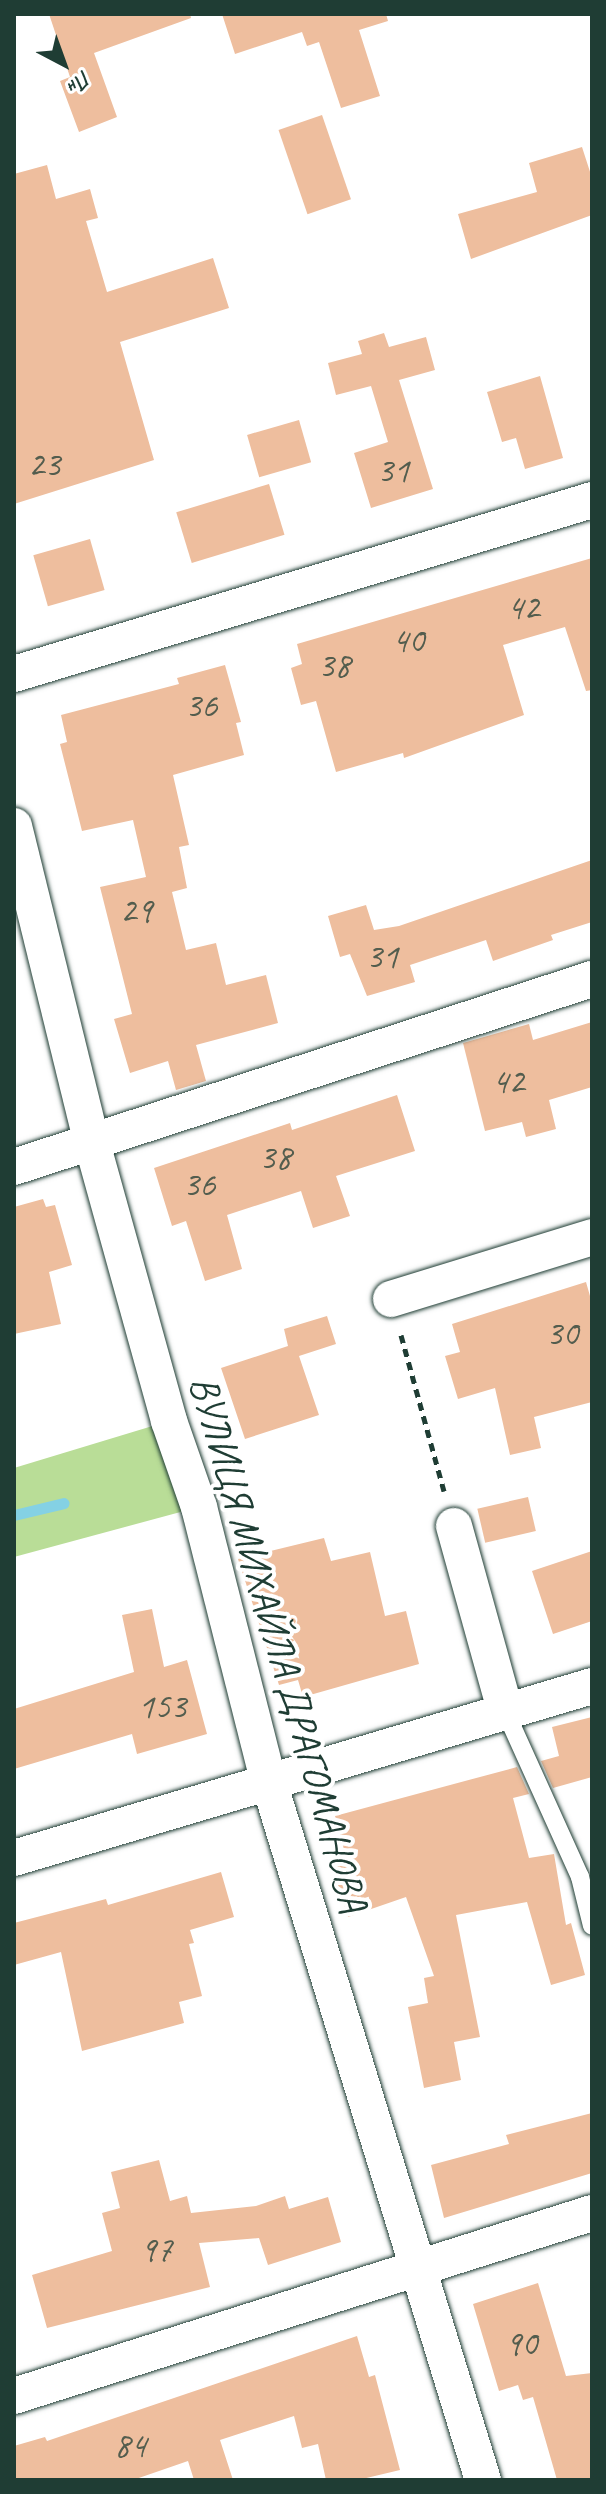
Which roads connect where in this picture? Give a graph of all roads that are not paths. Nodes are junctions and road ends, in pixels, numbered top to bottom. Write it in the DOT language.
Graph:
graph roads {
  1 [pos="592,500"];
  2 [pos="14,674"];
  3 [pos="14,826"];
  4 [pos="592,979"];
  5 [pos="92,1143"];
  6 [pos="14,1167"];
  7 [pos="592,1237"];
  8 [pos="391,1299"];
  9 [pos="454,1526"];
  10 [pos="592,1686"];
  11 [pos="506,1713"];
  12 [pos="268,1779"];
  13 [pos="14,1858"];
  14 [pos="592,1926"];
  15 [pos="592,2213"];
  16 [pos="418,2270"];
  17 [pos="14,2396"];
  18 [pos="483,2480"];
  1 -- 2 [label="street"];
  3 -- 5 [label="street, ВУЛИЦЯ МИХАЙЛА ДРАГОМАНОВА"];
  4 -- 5 [label="street"];
  5 -- 6 [label="street"];
  5 -- 12 [label="street, ВУЛИЦЯ МИХАЙЛА ДРАГОМАНОВА"];
  7 -- 8 [label="street"];
  9 -- 11 [label="street"];
  10 -- 11 [label="street"];
  11 -- 12 [label="street"];
  11 -- 14 [label="lane"];
  12 -- 13 [label="street"];
  12 -- 16 [label="street, ВУЛИЦЯ МИХАЙЛА ДРАГОМАНОВА"];
  15 -- 16 [label="street"];
  16 -- 17 [label="street"];
  16 -- 18 [label="street, ВУЛИЦЯ МИХАЙЛА ДРАГОМАНОВА"];
}
